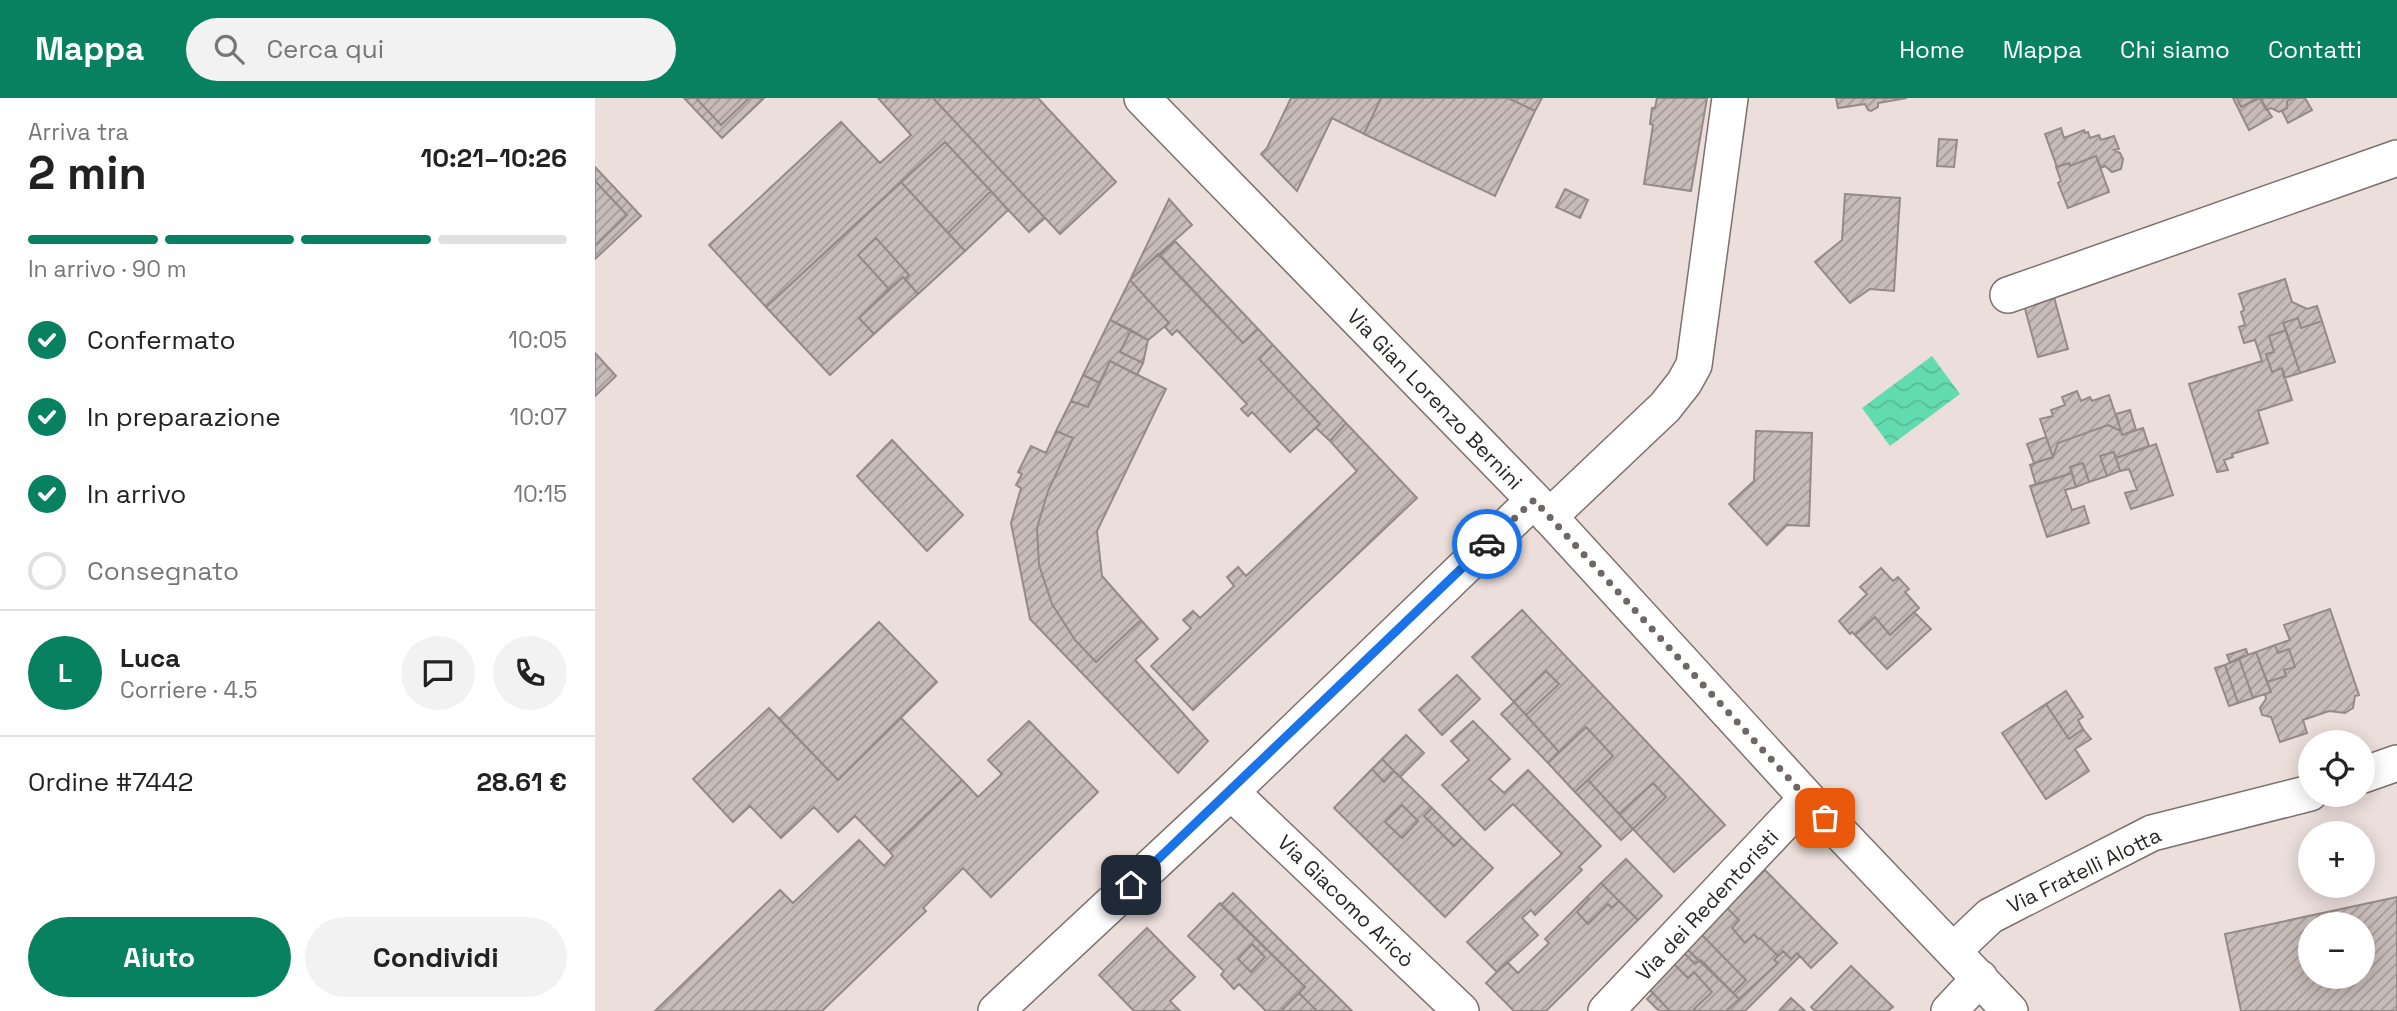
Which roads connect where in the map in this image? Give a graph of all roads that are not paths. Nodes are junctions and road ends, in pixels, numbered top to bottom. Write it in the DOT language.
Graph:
graph roads {
  1 [pos="1142,98"];
  2 [pos="1730,98"];
  3 [pos="2397,158"];
  4 [pos="2008,295"];
  5 [pos="1541,508"];
  6 [pos="2397,763"];
  7 [pos="2375,771"];
  8 [pos="1231,792"];
  9 [pos="2298,796"];
  10 [pos="1807,799"];
  11 [pos="1953,951"];
  12 [pos="1980,978"];
  13 [pos="1033,994"];
  14 [pos="996,1011"];
  15 [pos="1461,1011"];
  16 [pos="1606,1011"];
  17 [pos="1949,1011"];
  18 [pos="2010,1011"];
  1 -- 5 [label="street, Via Gian Lorenzo Bernini"];
  2 -- 5 [label="street"];
  3 -- 4 [label="street"];
  5 -- 8 [label="street"];
  5 -- 10 [label="street, Via Gian Lorenzo Bernini"];
  6 -- 7 [label="street"];
  8 -- 13 [label="street"];
  8 -- 15 [label="street, Via Giacomo Aricò"];
  9 -- 11 [label="street, Via Fratelli Alotta"];
  10 -- 11 [label="street, Via Gian Lorenzo Bernini"];
  10 -- 16 [label="street, Via dei Redentoristi"];
  11 -- 12 [label="street, Via Gian Lorenzo Bernini"];
  12 -- 17 [label="street"];
  12 -- 18 [label="street, Via Gian Lorenzo Bernini"];
  13 -- 14 [label="street"];
}
